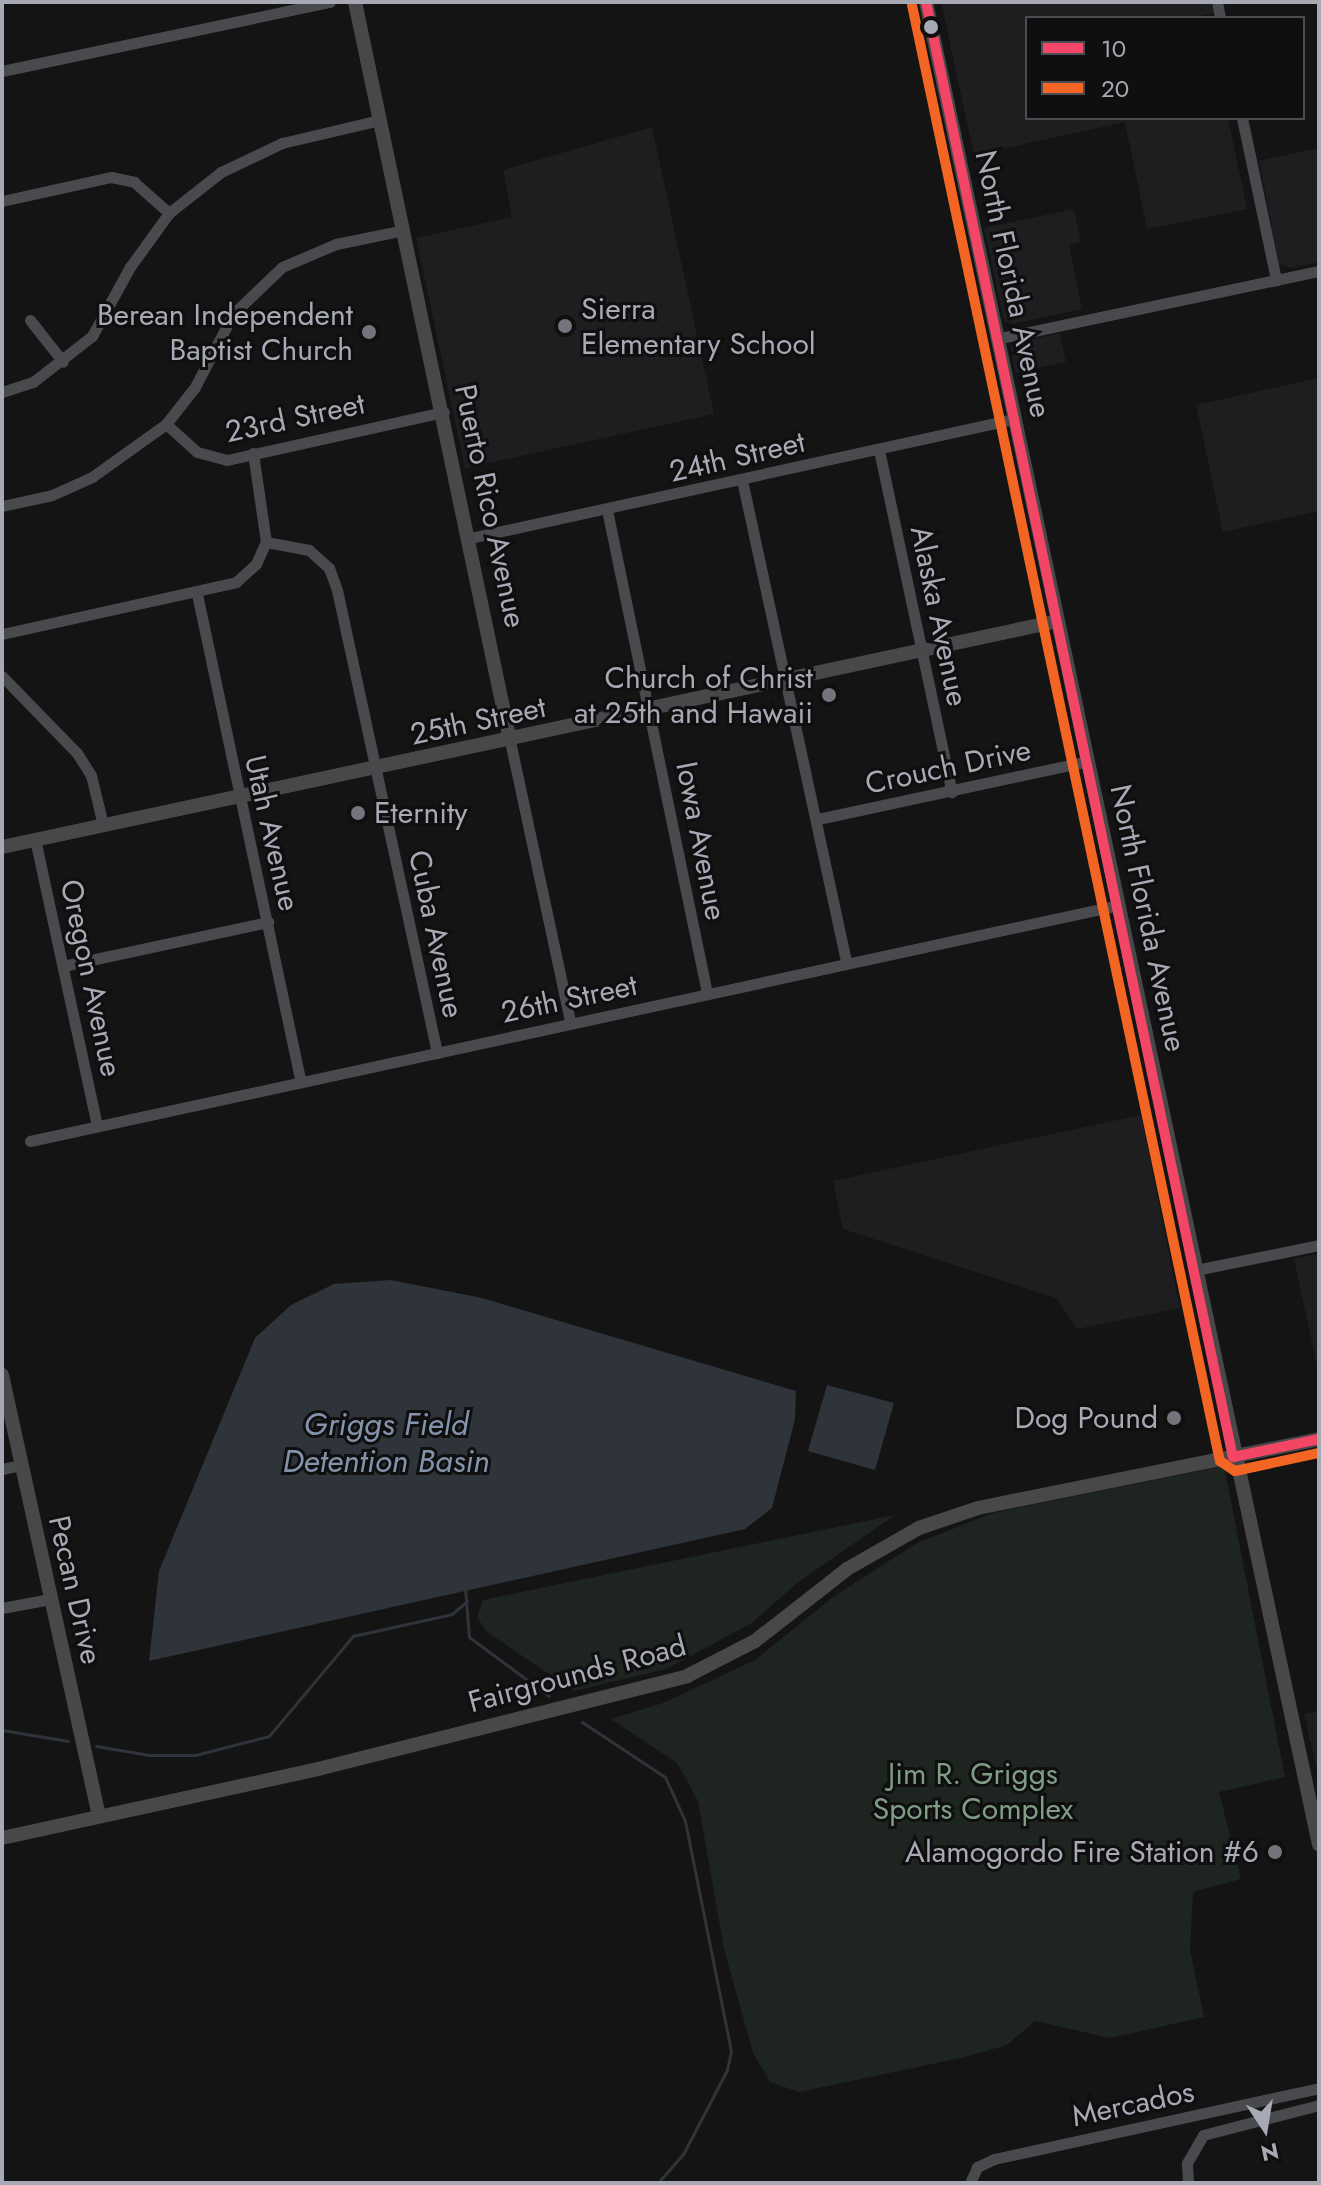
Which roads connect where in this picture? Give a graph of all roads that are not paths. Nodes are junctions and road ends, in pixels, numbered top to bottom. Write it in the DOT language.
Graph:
graph roads {
  1 [pos="330,2"];
  2 [pos="355,2"];
  3 [pos="926,2"];
  4 [pos="2,71"];
  5 [pos="380,120"];
  6 [pos="1242,120"];
  7 [pos="2,201"];
  8 [pos="169,213"];
  9 [pos="404,230"];
  10 [pos="1319,271"];
  11 [pos="1276,280"];
  12 [pos="30,320"];
  13 [pos="996,339"];
  14 [pos="63,362"];
  15 [pos="2,392"];
  16 [pos="444,412"];
  17 [pos="1014,419"];
  18 [pos="166,424"];
  19 [pos="879,450"];
  20 [pos="253,453"];
  21 [pos="742,480"];
  22 [pos="2,506"];
  23 [pos="607,510"];
  24 [pos="470,538"];
  25 [pos="266,542"];
  26 [pos="197,594"];
  27 [pos="1058,621"];
  28 [pos="2,634"];
  29 [pos="922,651"];
  30 [pos="2,676"];
  31 [pos="787,682"];
  32 [pos="652,711"];
  33 [pos="510,741"];
  34 [pos="1088,761"];
  35 [pos="375,769"];
  36 [pos="952,792"];
  37 [pos="238,797"];
  38 [pos="818,819"];
  39 [pos="103,825"];
  40 [pos="35,839"];
  41 [pos="2,847"];
  42 [pos="1119,905"];
  43 [pos="268,922"];
  44 [pos="846,963"];
  45 [pos="63,966"];
  46 [pos="707,993"];
  47 [pos="570,1022"];
  48 [pos="437,1053"];
  49 [pos="301,1082"];
  50 [pos="97,1126"];
  51 [pos="30,1141"];
  52 [pos="1319,1245"];
  53 [pos="1196,1270"];
  54 [pos="2,1375"];
  55 [pos="1319,1439"];
  56 [pos="1233,1457"];
  57 [pos="21,1465"];
  58 [pos="2,1469"];
  59 [pos="50,1599"];
  60 [pos="2,1608"];
  61 [pos="99,1815"];
  62 [pos="2,1838"];
  63 [pos="1319,1845"];
  64 [pos="1319,2088"];
  65 [pos="1319,2105"];
  66 [pos="970,2183"];
  67 [pos="1188,2183"];
  1 -- 4 [label="street"];
  2 -- 5 [label="main road, Puerto Rico Avenue"];
  3 -- 13 [label="main road, North Florida Avenue"];
  5 -- 8 [label="street"];
  5 -- 9 [label="main road, Puerto Rico Avenue"];
  6 -- 11 [label="street"];
  7 -- 8 [label="street"];
  8 -- 14 [label="street"];
  9 -- 16 [label="main road, Puerto Rico Avenue"];
  9 -- 18 [label="street"];
  10 -- 11 [label="street"];
  11 -- 13 [label="street"];
  12 -- 14 [label="street"];
  13 -- 17 [label="main road, North Florida Avenue"];
  14 -- 15 [label="street"];
  16 -- 20 [label="street, 23rd Street"];
  16 -- 24 [label="main road, Puerto Rico Avenue"];
  17 -- 19 [label="street, 24th Street"];
  17 -- 27 [label="main road, North Florida Avenue"];
  18 -- 20 [label="street, 23rd Street"];
  18 -- 22 [label="street"];
  19 -- 21 [label="street, 24th Street"];
  19 -- 29 [label="street, Alaska Avenue"];
  20 -- 25 [label="street"];
  21 -- 23 [label="street, 24th Street"];
  21 -- 31 [label="street"];
  23 -- 24 [label="street, 24th Street"];
  23 -- 32 [label="street, Iowa Avenue"];
  24 -- 33 [label="main road, Puerto Rico Avenue"];
  25 -- 26 [label="street"];
  25 -- 35 [label="street, Cuba Avenue"];
  26 -- 28 [label="street"];
  26 -- 37 [label="street, Utah Avenue"];
  27 -- 29 [label="main road, 25th Street"];
  27 -- 34 [label="main road, North Florida Avenue"];
  29 -- 31 [label="main road, 25th Street"];
  29 -- 36 [label="street, Alaska Avenue"];
  30 -- 39 [label="street"];
  31 -- 32 [label="main road, 25th Street"];
  31 -- 38 [label="street"];
  32 -- 33 [label="main road, 25th Street"];
  32 -- 46 [label="street, Iowa Avenue"];
  33 -- 35 [label="main road, 25th Street"];
  33 -- 47 [label="street, Puerto Rico Avenue"];
  34 -- 36 [label="street, Crouch Drive"];
  34 -- 42 [label="main road, North Florida Avenue"];
  35 -- 37 [label="main road, 25th Street"];
  35 -- 48 [label="street, Cuba Avenue"];
  36 -- 38 [label="street, Crouch Drive"];
  37 -- 39 [label="main road, 25th Street"];
  37 -- 43 [label="street, Utah Avenue"];
  38 -- 44 [label="street"];
  39 -- 40 [label="main road, 25th Street"];
  40 -- 41 [label="main road, 25th Street"];
  40 -- 45 [label="street, Oregon Avenue"];
  42 -- 44 [label="street, 26th Street"];
  42 -- 53 [label="main road, North Florida Avenue"];
  43 -- 45 [label="street"];
  43 -- 49 [label="street, Utah Avenue"];
  44 -- 46 [label="street, 26th Street"];
  45 -- 50 [label="street, Oregon Avenue"];
  46 -- 47 [label="street, 26th Street"];
  47 -- 48 [label="street, 26th Street"];
  48 -- 49 [label="street, 26th Street"];
  49 -- 50 [label="street, 26th Street"];
  50 -- 51 [label="street, 26th Street"];
  52 -- 53 [label="street"];
  53 -- 56 [label="main road, North Florida Avenue"];
  54 -- 57 [label="main road, Pecan Drive"];
  55 -- 56 [label="main road, Fairgrounds Road"];
  56 -- 61 [label="main road, Fairgrounds Road"];
  56 -- 63 [label="main road, North Florida Avenue"];
  57 -- 58 [label="street"];
  57 -- 59 [label="main road, Pecan Drive"];
  59 -- 60 [label="street"];
  59 -- 61 [label="main road, Pecan Drive"];
  61 -- 62 [label="main road, Fairgrounds Road"];
  64 -- 66 [label="street, Mercados"];
  65 -- 67 [label="street"];
}
